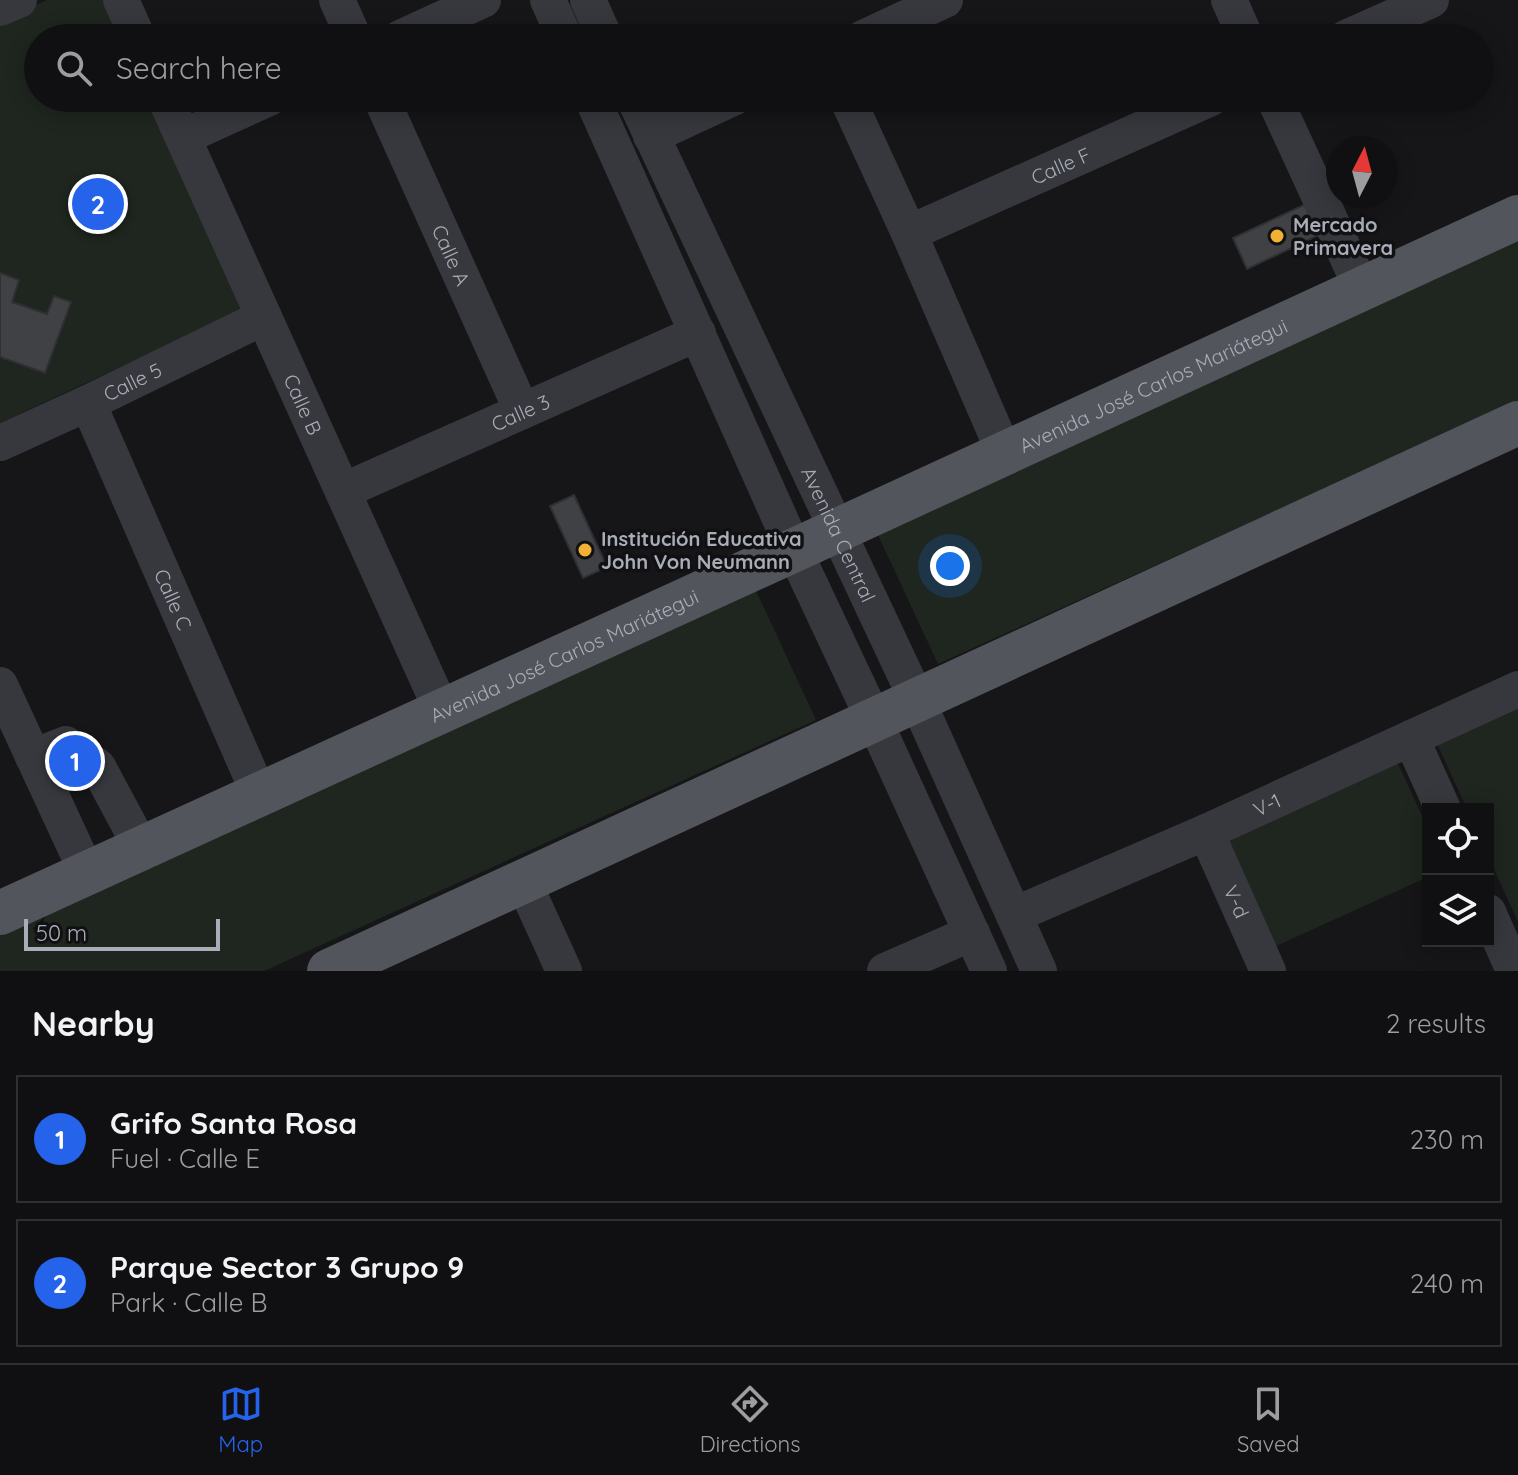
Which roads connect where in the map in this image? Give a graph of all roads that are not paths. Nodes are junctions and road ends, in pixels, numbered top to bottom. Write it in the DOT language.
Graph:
graph roads {
  1 [pos="19,0"];
  2 [pos="121,0"];
  3 [pos="337,0"];
  4 [pos="483,0"];
  5 [pos="548,0"];
  6 [pos="588,0"];
  7 [pos="945,0"];
  8 [pos="1229,0"];
  9 [pos="1431,0"];
  10 [pos="0,8"];
  11 [pos="132,24"];
  12 [pos="348,24"];
  13 [pos="431,24"];
  14 [pos="559,24"];
  15 [pos="599,24"];
  16 [pos="893,24"];
  17 [pos="1240,24"];
  18 [pos="1377,24"];
  19 [pos="171,112"];
  20 [pos="238,112"];
  21 [pos="387,112"];
  22 [pos="598,112"];
  23 [pos="640,112"];
  24 [pos="703,112"];
  25 [pos="853,112"];
  26 [pos="1180,112"];
  27 [pos="1280,112"];
  28 [pos="651,136"];
  29 [pos="183,137"];
  30 [pos="1518,217"];
  31 [pos="909,233"];
  32 [pos="1362,289"];
  33 [pos="264,317"];
  34 [pos="698,333"];
  35 [pos="88,403"];
  36 [pos="522,411"];
  37 [pos="1518,423"];
  38 [pos="0,443"];
  39 [pos="1004,452"];
  40 [pos="343,491"];
  41 [pos="836,531"];
  42 [pos="794,550"];
  43 [pos="0,685"];
  44 [pos="1518,689"];
  45 [pos="917,700"];
  46 [pos="442,711"];
  47 [pos="874,720"];
  48 [pos="1411,738"];
  49 [pos="62,766"];
  50 [pos="259,794"];
  51 [pos="1440,803"];
  52 [pos="1206,832"];
  53 [pos="142,849"];
  54 [pos="87,873"];
  55 [pos="523,881"];
  56 [pos="0,913"];
  57 [pos="1014,915"];
  58 [pos="1494,926"];
  59 [pos="972,933"];
  60 [pos="339,969"];
  61 [pos="564,971"];
  62 [pos="885,971"];
  63 [pos="989,971"];
  64 [pos="1039,971"];
  65 [pos="1268,971"];
  66 [pos="1514,971"];
  1 -- 10 [label="street"];
  2 -- 11 [label="street"];
  3 -- 12 [label="street"];
  4 -- 13 [label="street"];
  5 -- 14 [label="street"];
  6 -- 15 [label="street"];
  7 -- 16 [label="street"];
  8 -- 17 [label="street"];
  9 -- 18 [label="street"];
  19 -- 29 [label="street, Calle B"];
  20 -- 29 [label="street"];
  21 -- 36 [label="street, Calle A"];
  22 -- 34 [label="street"];
  23 -- 28 [label="street, Avenida Central"];
  24 -- 28 [label="street"];
  25 -- 31 [label="street"];
  26 -- 31 [label="street, Calle F"];
  27 -- 32 [label="street"];
  28 -- 41 [label="street, Avenida Central"];
  29 -- 33 [label="street, Calle B"];
  30 -- 32 [label="main road, Avenida José Carlos Mariátegui"];
  31 -- 39 [label="street"];
  32 -- 39 [label="main road, Avenida José Carlos Mariátegui"];
  33 -- 35 [label="street, Calle 5"];
  33 -- 40 [label="street, Calle B"];
  34 -- 36 [label="street, Calle 3"];
  34 -- 42 [label="street"];
  35 -- 38 [label="street, Calle 5"];
  35 -- 50 [label="street, Calle C"];
  36 -- 40 [label="street, Calle 3"];
  37 -- 45 [label="main road"];
  39 -- 41 [label="main road, Avenida José Carlos Mariátegui"];
  40 -- 46 [label="street, Calle B"];
  41 -- 42 [label="main road, Avenida José Carlos Mariátegui"];
  41 -- 45 [label="street, Avenida Central"];
  42 -- 46 [label="main road, Avenida José Carlos Mariátegui"];
  42 -- 47 [label="street"];
  43 -- 49 [label="street"];
  44 -- 48 [label="street, V-1"];
  45 -- 47 [label="main road"];
  45 -- 57 [label="street, Avenida Central"];
  46 -- 50 [label="main road, Avenida José Carlos Mariátegui"];
  47 -- 55 [label="main road"];
  47 -- 59 [label="street"];
  48 -- 51 [label="street"];
  48 -- 52 [label="street, V-1"];
  49 -- 53 [label="street"];
  49 -- 54 [label="street"];
  50 -- 53 [label="main road, Avenida José Carlos Mariátegui"];
  52 -- 57 [label="street, V-1"];
  52 -- 65 [label="street, V-d"];
  53 -- 54 [label="main road, Avenida José Carlos Mariátegui"];
  54 -- 56 [label="main road, Avenida José Carlos Mariátegui"];
  55 -- 60 [label="main road"];
  55 -- 61 [label="street"];
  57 -- 64 [label="street, Avenida Central"];
  58 -- 66 [label="street"];
  59 -- 62 [label="street"];
  59 -- 63 [label="street"];
}
